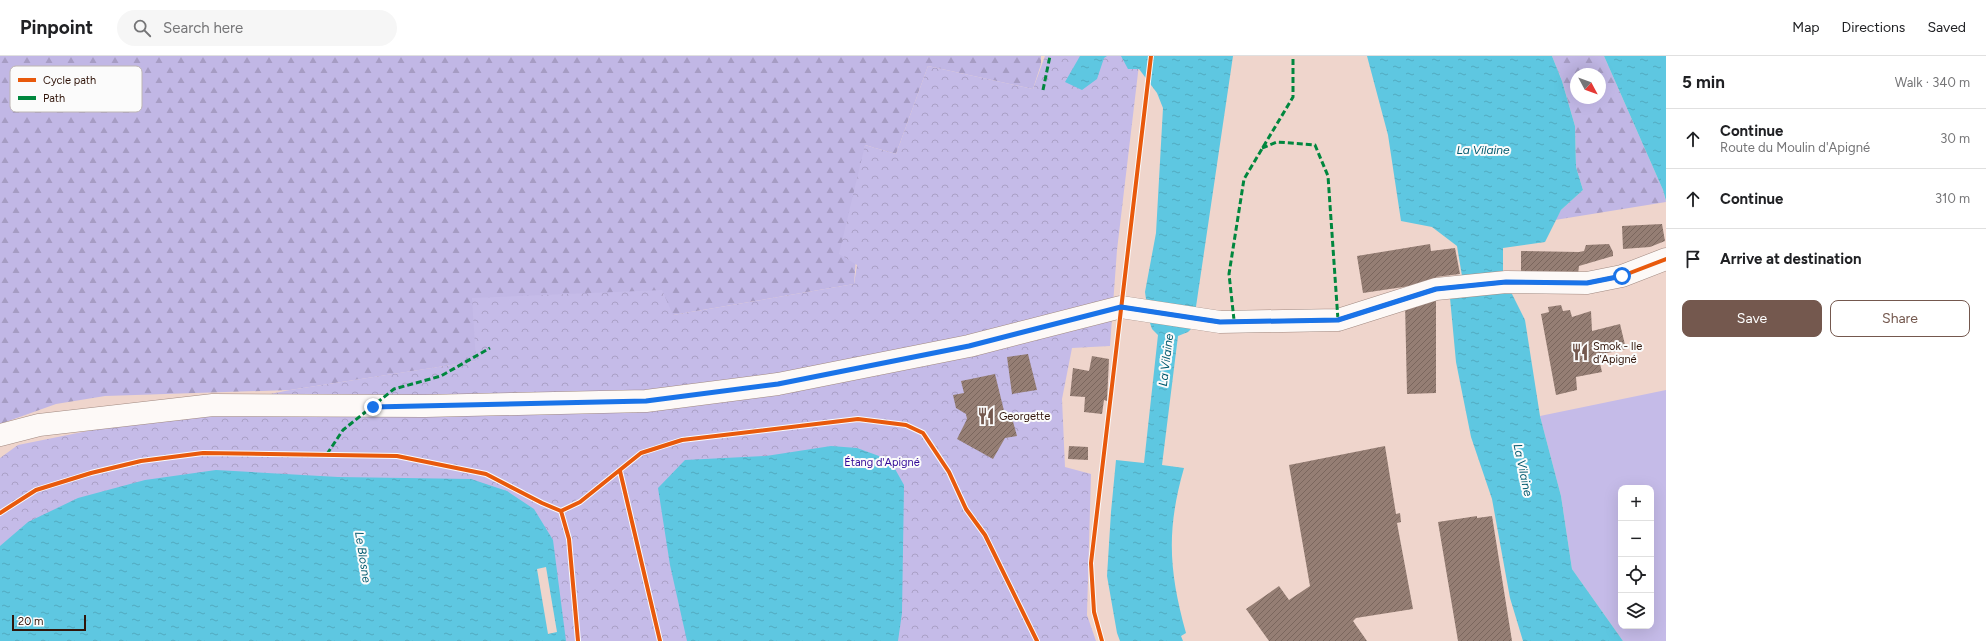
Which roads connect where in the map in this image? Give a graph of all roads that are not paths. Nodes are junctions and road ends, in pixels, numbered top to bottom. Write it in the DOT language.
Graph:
graph roads {
  1 [pos="1666,259"];
  2 [pos="0,435"];
  1 -- 2 [label="street"];
}
